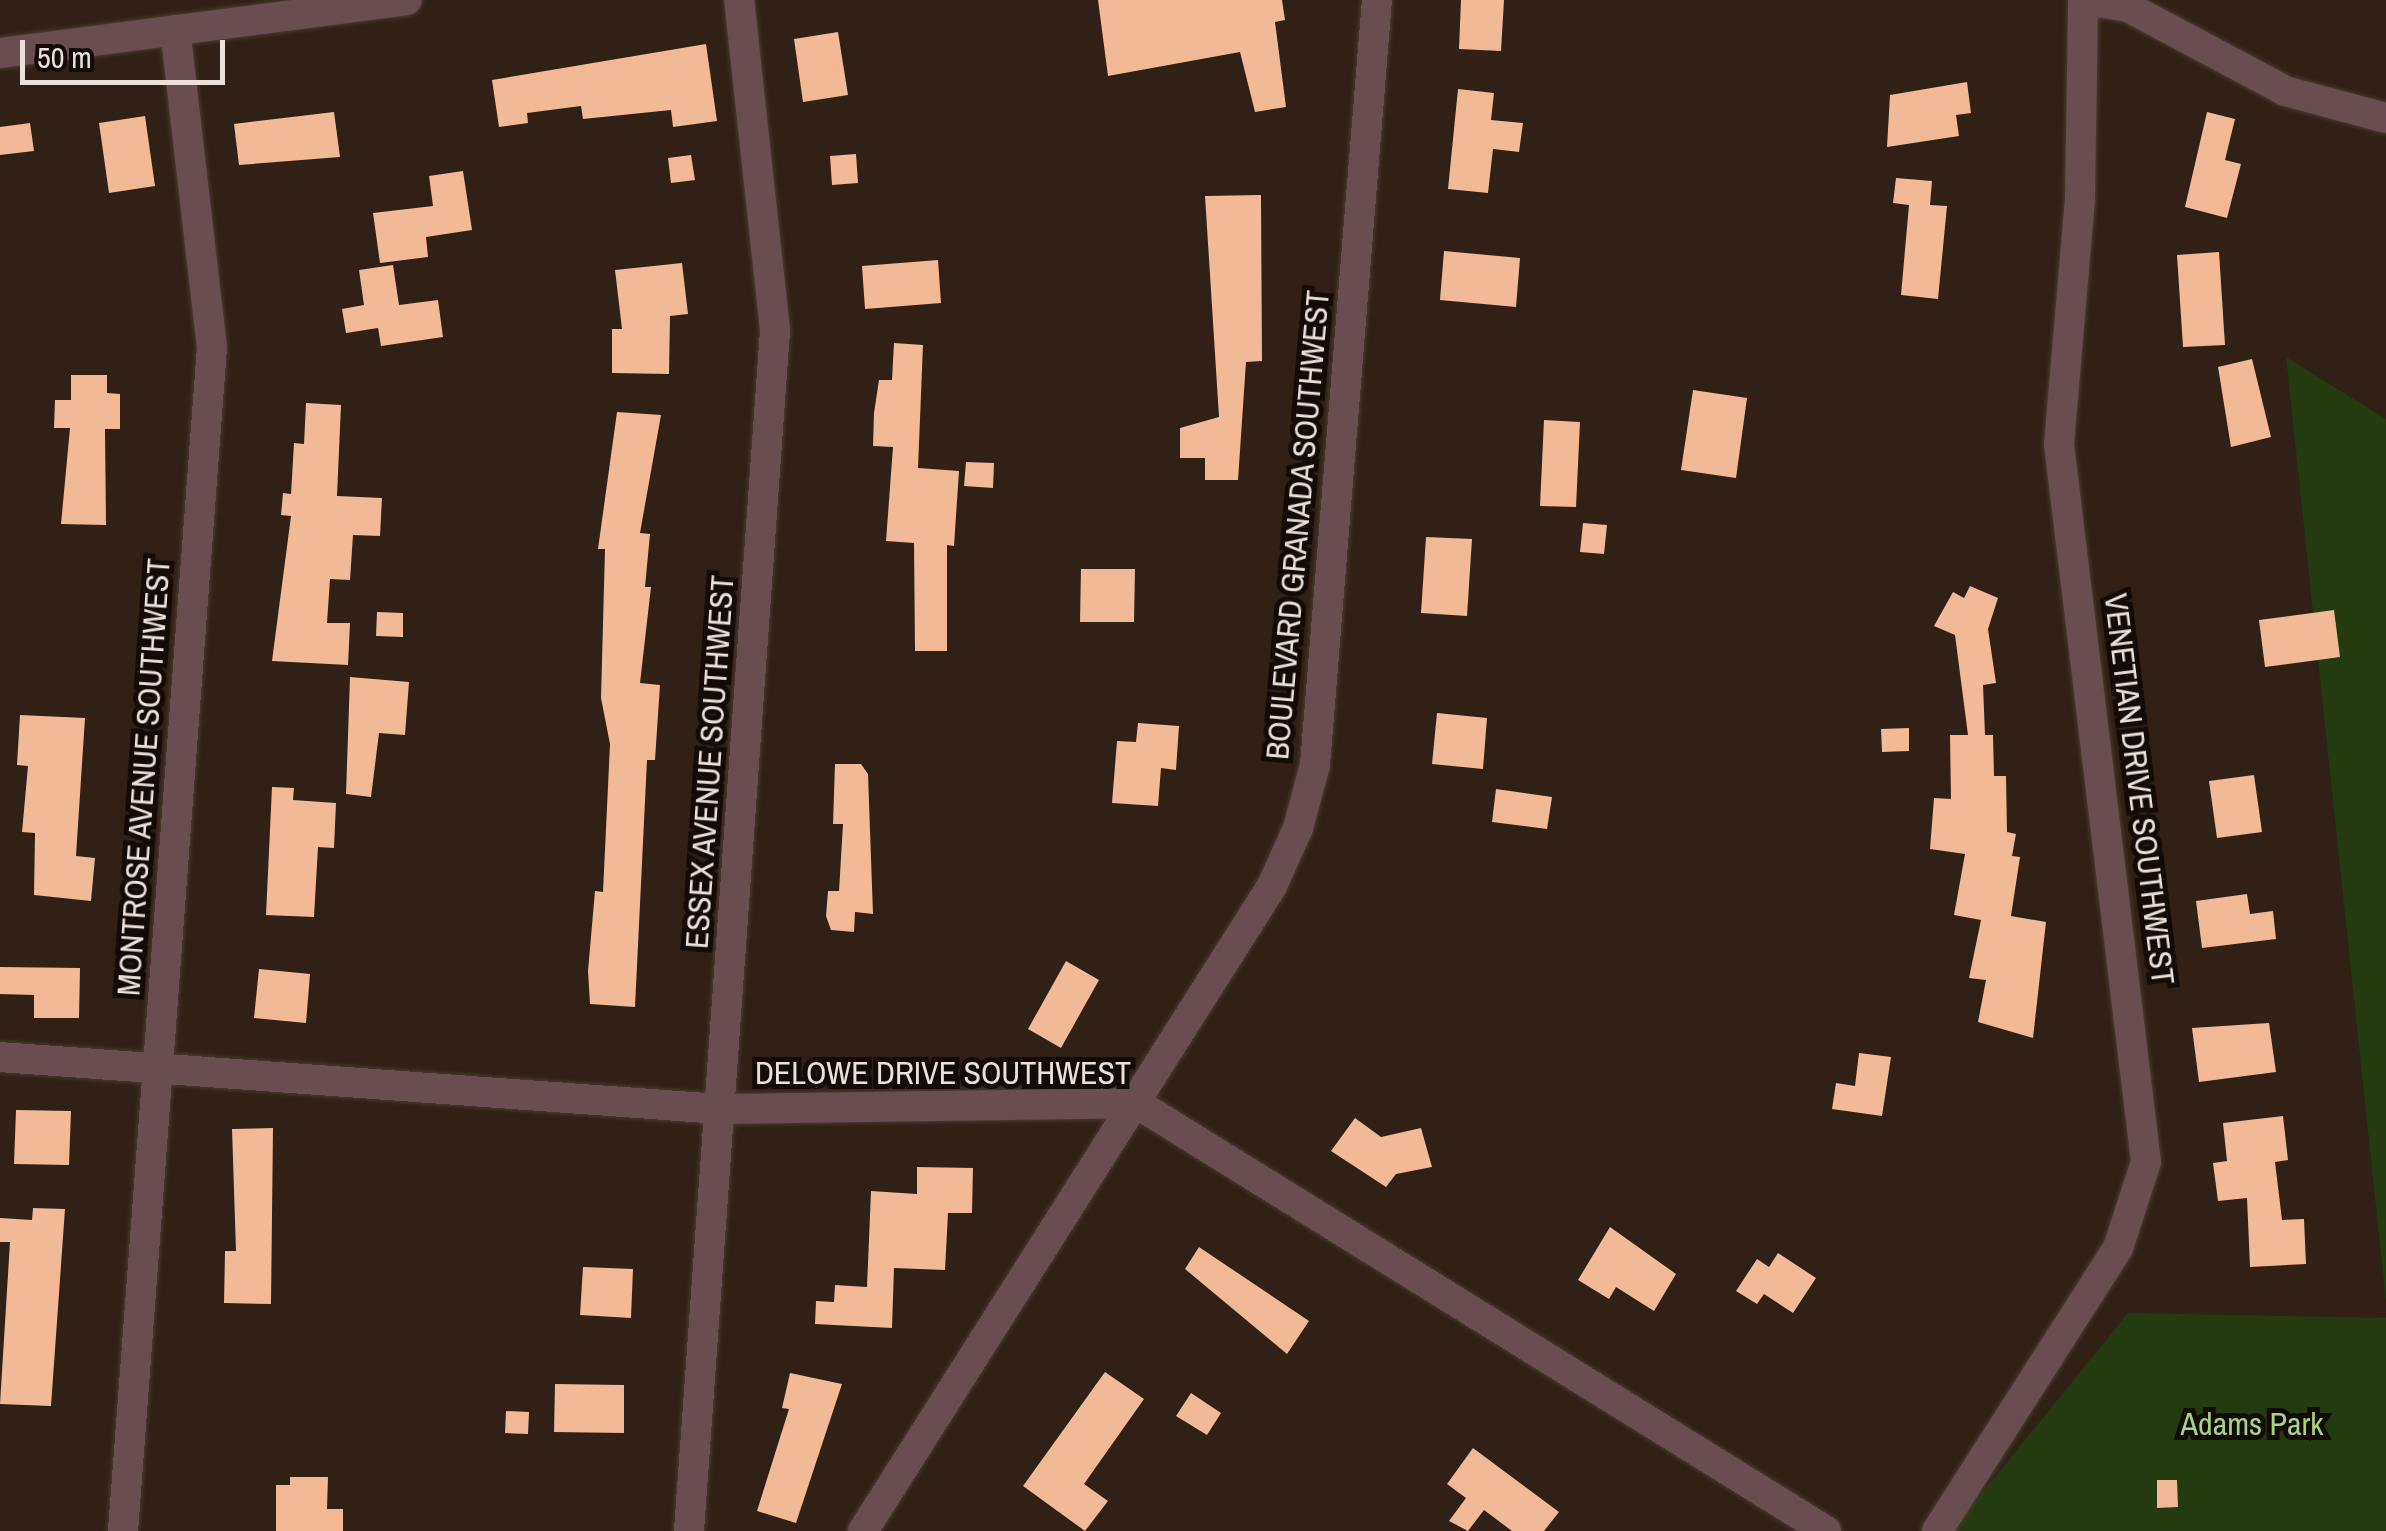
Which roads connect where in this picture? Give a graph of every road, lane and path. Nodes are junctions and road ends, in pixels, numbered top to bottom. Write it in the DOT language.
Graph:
graph roads {
  1 [pos="407,0"];
  2 [pos="738,0"];
  3 [pos="1377,0"];
  4 [pos="2083,0"];
  5 [pos="175,30"];
  6 [pos="0,53"];
  7 [pos="2386,118"];
  8 [pos="0,1057"];
  9 [pos="157,1068"];
  10 [pos="1136,1103"];
  11 [pos="720,1109"];
  12 [pos="123,1531"];
  13 [pos="689,1531"];
  14 [pos="863,1531"];
  15 [pos="1826,1531"];
  16 [pos="1937,1531"];
  1 -- 5 [label="street"];
  2 -- 11 [label="street, ESSEX AVENUE SOUTHWEST"];
  3 -- 10 [label="street, BOULEVARD GRANADA SOUTHWEST"];
  4 -- 7 [label="street"];
  4 -- 16 [label="street, VENETIAN DRIVE SOUTHWEST"];
  5 -- 6 [label="street"];
  5 -- 9 [label="street, MONTROSE AVENUE SOUTHWEST"];
  8 -- 9 [label="street, DELOWE DRIVE SOUTHWEST"];
  9 -- 11 [label="street, DELOWE DRIVE SOUTHWEST"];
  9 -- 12 [label="street, MONTROSE AVENUE SOUTHWEST"];
  10 -- 11 [label="street, DELOWE DRIVE SOUTHWEST"];
  10 -- 14 [label="street, BOULEVARD GRANADA SOUTHWEST"];
  10 -- 15 [label="street, DELOWE DRIVE SOUTHWEST"];
  11 -- 13 [label="street, ESSEX AVENUE SOUTHWEST"];
}
